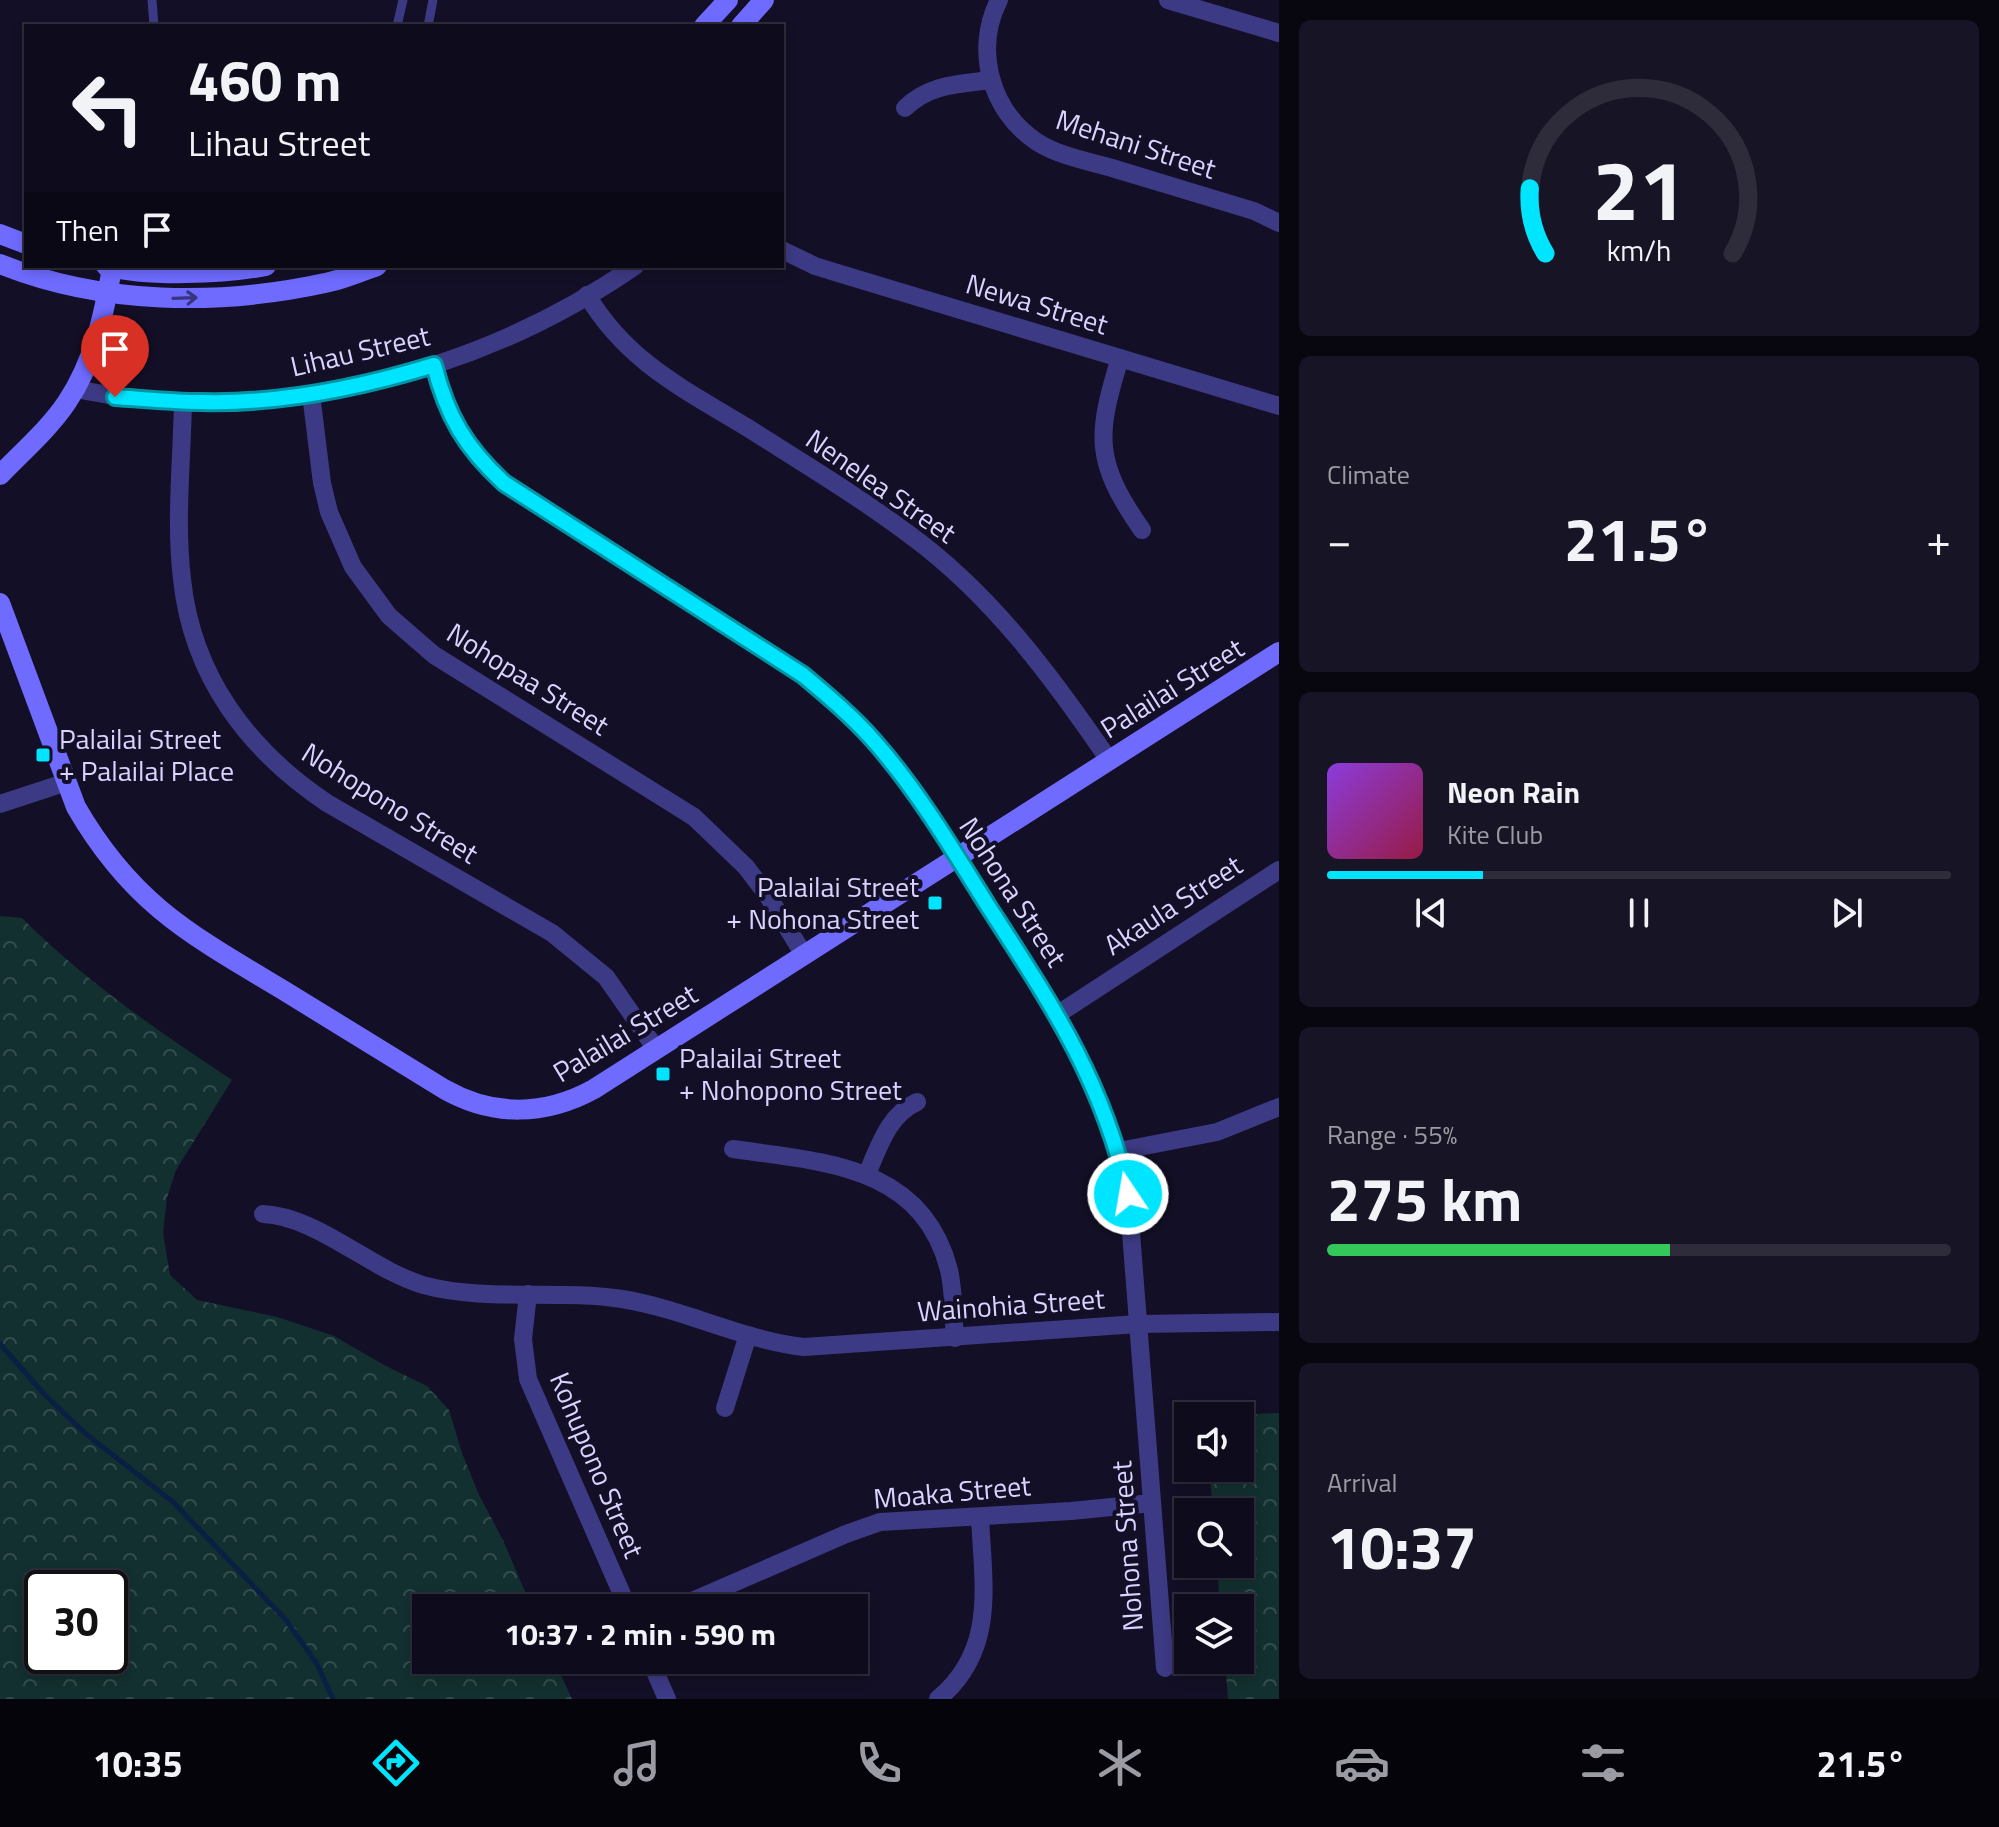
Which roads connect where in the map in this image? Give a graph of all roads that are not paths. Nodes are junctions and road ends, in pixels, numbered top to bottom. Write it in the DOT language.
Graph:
graph roads {
  1 [pos="152,0"];
  2 [pos="403,0"];
  3 [pos="433,0"];
  4 [pos="728,0"];
  5 [pos="764,0"];
  6 [pos="999,0"];
  7 [pos="1168,0"];
  8 [pos="154,24"];
  9 [pos="397,24"];
  10 [pos="428,24"];
  11 [pos="706,24"];
  12 [pos="743,24"];
  13 [pos="1279,33"];
  14 [pos="991,80"];
  15 [pos="905,108"];
  16 [pos="1279,223"];
  17 [pos="0,234"];
  18 [pos="24,243"];
  19 [pos="784,251"];
  20 [pos="0,264"];
  21 [pos="110,268"];
  22 [pos="121,268"];
  23 [pos="254,268"];
  24 [pos="371,268"];
  25 [pos="632,268"];
  26 [pos="108,291"];
  27 [pos="587,295"];
  28 [pos="1120,358"];
  29 [pos="434,365"];
  30 [pos="75,389"];
  31 [pos="311,394"];
  32 [pos="183,401"];
  33 [pos="1279,406"];
  34 [pos="0,475"];
  35 [pos="1142,530"];
  36 [pos="0,603"];
  37 [pos="1279,652"];
  38 [pos="1109,760"];
  39 [pos="67,782"];
  40 [pos="0,804"];
  41 [pos="957,857"];
  42 [pos="1279,870"];
  43 [pos="804,955"];
  44 [pos="1058,1014"];
  45 [pos="656,1049"];
  46 [pos="917,1102"];
  47 [pos="1279,1107"];
  48 [pos="733,1149"];
  49 [pos="1119,1151"];
  50 [pos="867,1174"];
  51 [pos="263,1214"];
  52 [pos="528,1294"];
  53 [pos="1279,1322"];
  54 [pos="1138,1324"];
  55 [pos="748,1335"];
  56 [pos="955,1338"];
  57 [pos="725,1408"];
  58 [pos="1152,1503"];
  59 [pos="980,1517"];
  60 [pos="622,1594"];
  61 [pos="708,1594"];
  62 [pos="1165,1668"];
  63 [pos="656,1674"];
  64 [pos="667,1699"];
  65 [pos="938,1699"];
  1 -- 8 [label="lane"];
  2 -- 9 [label="lane"];
  3 -- 10 [label="lane"];
  4 -- 11 [label="street"];
  5 -- 12 [label="street"];
  6 -- 14 [label="street, Mehani Street"];
  7 -- 13 [label="street"];
  14 -- 15 [label="street"];
  14 -- 16 [label="street, Mehani Street"];
  17 -- 18 [label="street"];
  19 -- 28 [label="street, Newa Street"];
  20 -- 26 [label="street"];
  21 -- 26 [label="street"];
  22 -- 23 [label="street"];
  26 -- 24 [label="street, one-way"];
  25 -- 27 [label="street, Lihau Street"];
  26 -- 30 [label="street"];
  27 -- 29 [label="street, Lihau Street"];
  27 -- 38 [label="street, Nenelea Street"];
  28 -- 33 [label="street, Newa Street"];
  28 -- 35 [label="street"];
  29 -- 31 [label="street, Lihau Street"];
  29 -- 41 [label="street, Nohona Street"];
  30 -- 32 [label="street, Lihau Street"];
  30 -- 34 [label="street"];
  31 -- 32 [label="street, Lihau Street"];
  31 -- 43 [label="street, Nohopaa Street"];
  32 -- 45 [label="street, Nohopono Street"];
  36 -- 39 [label="street, Palailai Street"];
  37 -- 38 [label="street, Palailai Street"];
  38 -- 41 [label="street, Palailai Street"];
  39 -- 40 [label="street"];
  39 -- 45 [label="street, Palailai Street"];
  41 -- 43 [label="street, Palailai Street"];
  41 -- 44 [label="street, Nohona Street"];
  42 -- 44 [label="street, Akaula Street"];
  43 -- 45 [label="street, Palailai Street"];
  44 -- 49 [label="street, Nohona Street"];
  46 -- 50 [label="street"];
  47 -- 49 [label="street"];
  48 -- 50 [label="street"];
  49 -- 54 [label="street, Nohona Street"];
  50 -- 56 [label="street"];
  51 -- 52 [label="street, Wainohia Street"];
  52 -- 55 [label="street, Wainohia Street"];
  52 -- 60 [label="street, Kohupono Street"];
  53 -- 54 [label="street, Wainohia Street"];
  54 -- 56 [label="street, Wainohia Street"];
  54 -- 58 [label="street, Nohona Street"];
  55 -- 56 [label="street, Wainohia Street"];
  55 -- 57 [label="street"];
  58 -- 59 [label="street, Moaka Street"];
  58 -- 62 [label="street, Nohona Street"];
  59 -- 61 [label="street, Moaka Street"];
  59 -- 65 [label="street"];
  63 -- 64 [label="street"];
}
